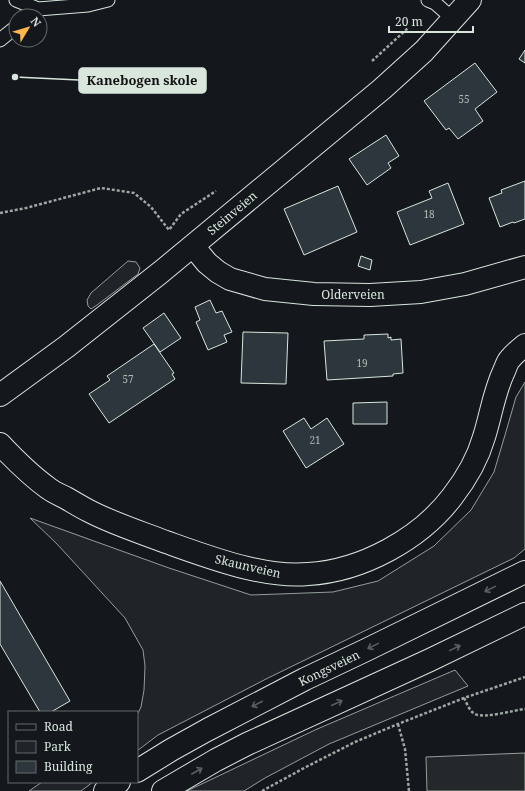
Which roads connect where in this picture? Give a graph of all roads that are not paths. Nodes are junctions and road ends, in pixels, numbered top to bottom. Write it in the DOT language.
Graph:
graph roads {
  1 [pos="16,0"];
  2 [pos="108,0"];
  3 [pos="428,0"];
  4 [pos="470,0"];
  5 [pos="27,8"];
  6 [pos="48,11"];
  7 [pos="453,19"];
  8 [pos="8,34"];
  9 [pos="0,40"];
  10 [pos="193,246"];
  11 [pos="525,267"];
  12 [pos="525,345"];
  13 [pos="0,395"];
  14 [pos="0,444"];
  15 [pos="525,572"];
  16 [pos="525,614"];
  17 [pos="138,770"];
  18 [pos="117,783"];
  19 [pos="105,791"];
  20 [pos="163,791"];
  1 -- 5 [label="lane"];
  2 -- 6 [label="lane"];
  3 -- 7 [label="lane"];
  4 -- 7 [label="main road, Steinveien"];
  7 -- 10 [label="main road, Steinveien"];
  8 -- 9 [label="lane"];
  10 -- 11 [label="main road, Olderveien"];
  10 -- 13 [label="main road, Steinveien"];
  12 -- 14 [label="main road, Skaunveien"];
  15 -- 17 [label="main road, Kongsveien, one-way"];
  20 -- 16 [label="main road, one-way"];
  18 -- 19 [label="main road"];
}
